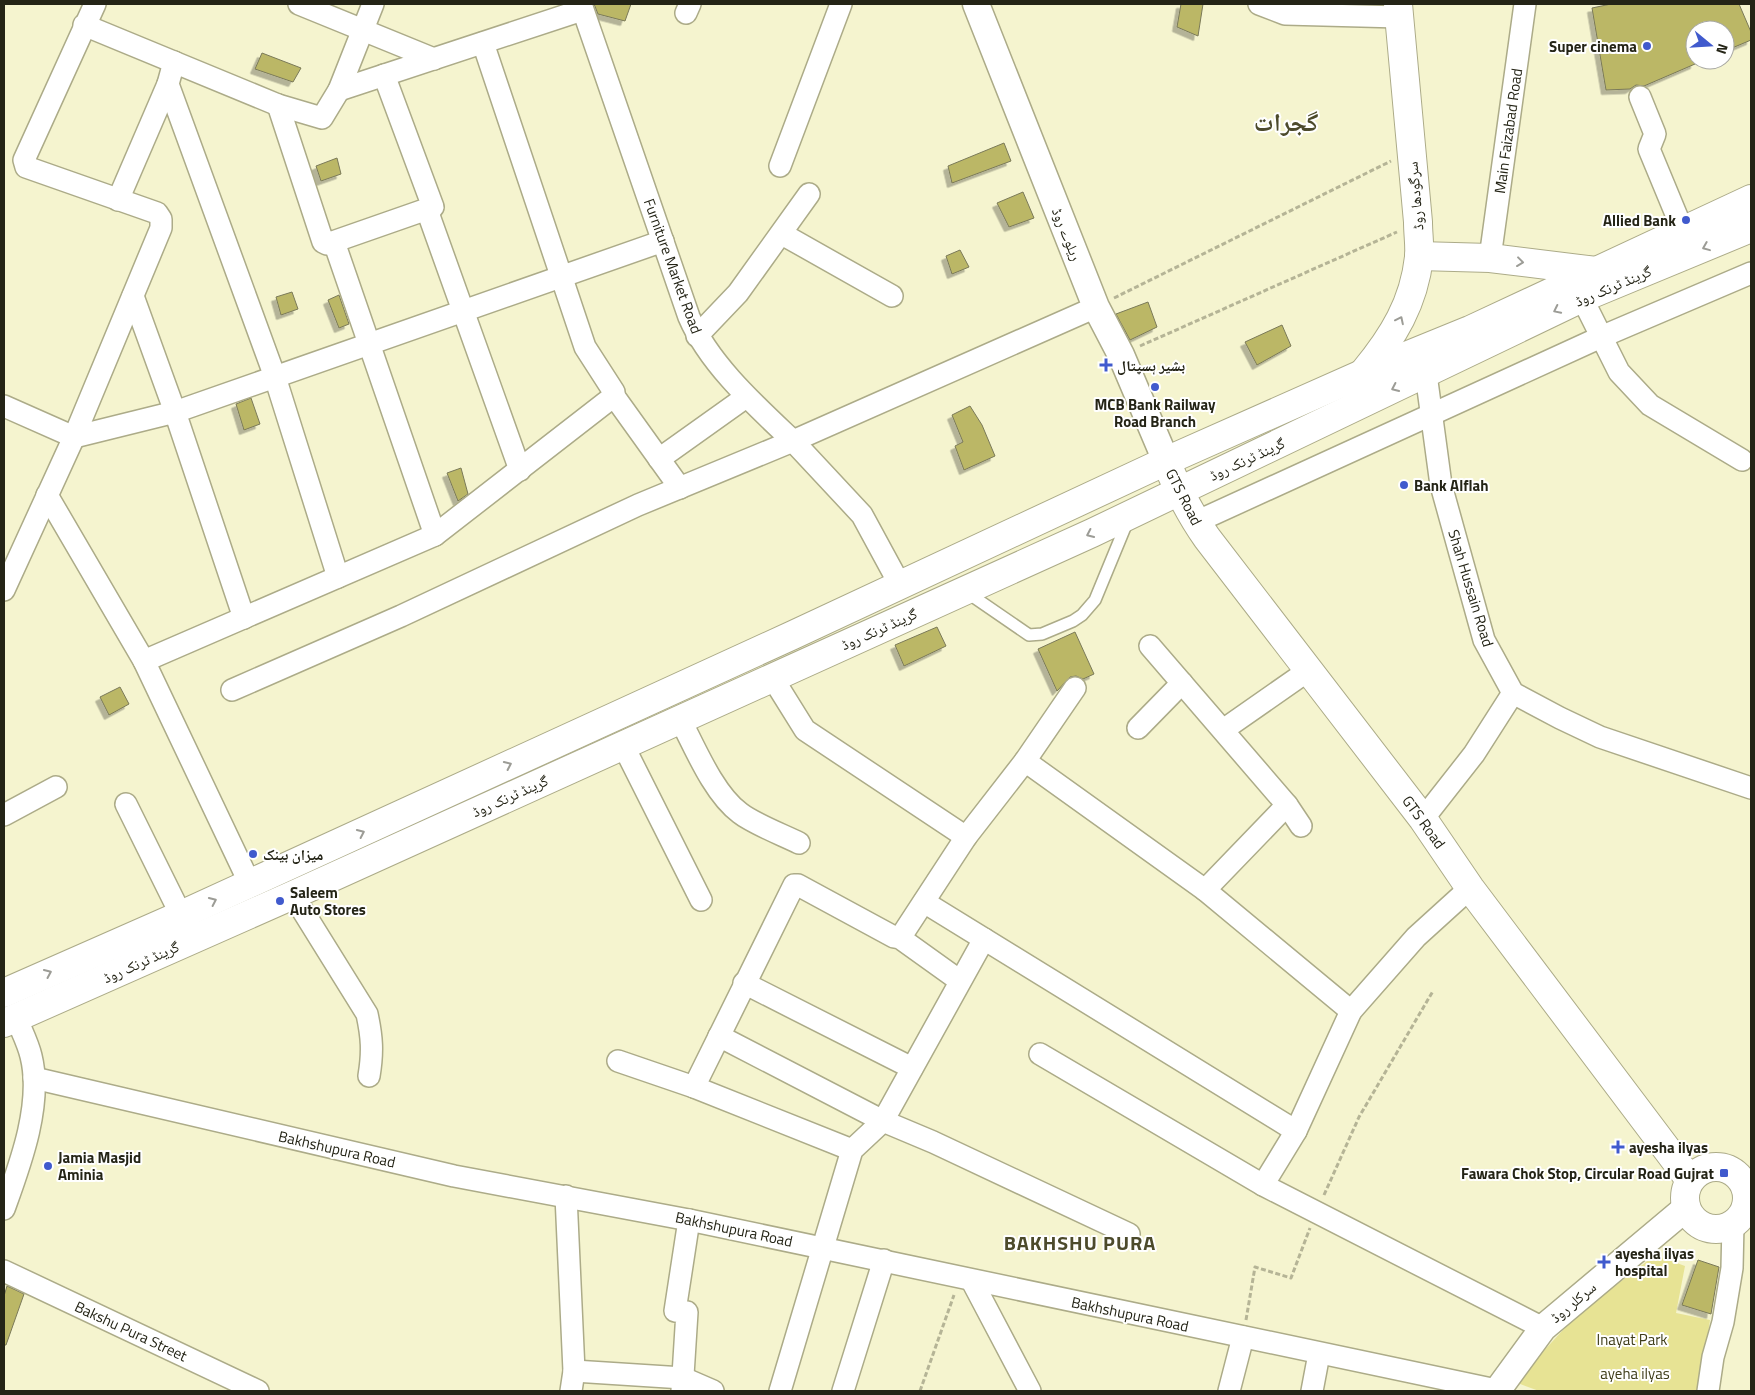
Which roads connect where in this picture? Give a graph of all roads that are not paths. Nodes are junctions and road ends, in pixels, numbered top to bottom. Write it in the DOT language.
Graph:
graph roads {
  1 [pos="95,4"];
  2 [pos="299,4"];
  3 [pos="372,4"];
  4 [pos="840,4"];
  5 [pos="976,4"];
  6 [pos="1259,4"];
  7 [pos="1525,4"];
  8 [pos="577,6"];
  9 [pos="1398,10"];
  10 [pos="84,25"];
  11 [pos="362,30"];
  12 [pos="483,43"];
  13 [pos="434,59"];
  14 [pos="174,62"];
  15 [pos="384,75"];
  16 [pos="168,84"];
  17 [pos="339,90"];
  18 [pos="1640,97"];
  19 [pos="278,105"];
  20 [pos="780,166"];
  21 [pos="809,194"];
  22 [pos="1751,199"];
  23 [pos="118,200"];
  24 [pos="427,210"];
  25 [pos="1751,228"];
  26 [pos="1683,231"];
  27 [pos="782,234"];
  28 [pos="663,241"];
  29 [pos="334,242"];
  30 [pos="1419,256"];
  31 [pos="1490,258"];
  32 [pos="1596,271"];
  33 [pos="1751,273"];
  34 [pos="562,277"];
  35 [pos="133,296"];
  36 [pos="892,296"];
  37 [pos="1582,298"];
  38 [pos="1096,308"];
  39 [pos="463,311"];
  40 [pos="697,336"];
  41 [pos="1601,337"];
  42 [pos="369,344"];
  43 [pos="1362,374"];
  44 [pos="1426,374"];
  45 [pos="274,377"];
  46 [pos="614,396"];
  47 [pos="746,397"];
  48 [pos="4,406"];
  49 [pos="175,412"];
  50 [pos="1431,414"];
  51 [pos="74,437"];
  52 [pos="793,441"];
  53 [pos="659,459"];
  54 [pos="1742,460"];
  55 [pos="1166,461"];
  56 [pos="520,470"];
  57 [pos="680,488"];
  58 [pos="1179,491"];
  59 [pos="47,495"];
  60 [pos="1131,514"];
  61 [pos="1196,522"];
  62 [pos="435,535"];
  63 [pos="338,577"];
  64 [pos="900,585"];
  65 [pos="4,590"];
  66 [pos="964,590"];
  67 [pos="244,618"];
  68 [pos="1150,646"];
  69 [pos="144,662"];
  70 [pos="1309,670"];
  71 [pos="772,677"];
  72 [pos="1182,683"];
  73 [pos="1075,688"];
  74 [pos="232,690"];
  75 [pos="1513,693"];
  76 [pos="680,719"];
  77 [pos="1138,728"];
  78 [pos="1223,730"];
  79 [pos="623,744"];
  80 [pos="1025,761"];
  81 [pos="468,784"];
  82 [pos="56,787"];
  83 [pos="1751,788"];
  84 [pos="126,804"];
  85 [pos="1287,805"];
  86 [pos="478,811"];
  87 [pos="4,815"];
  88 [pos="1422,818"];
  89 [pos="1301,826"];
  90 [pos="966,838"];
  91 [pos="800,842"];
  92 [pos="250,884"];
  93 [pos="1470,888"];
  94 [pos="1206,890"];
  95 [pos="293,895"];
  96 [pos="700,900"];
  97 [pos="924,902"];
  98 [pos="181,915"];
  99 [pos="900,938"];
  100 [pos="984,939"];
  101 [pos="960,981"];
  102 [pos="744,983"];
  103 [pos="4,993"];
  104 [pos="1351,1011"];
  105 [pos="10,1020"];
  106 [pos="719,1036"];
  107 [pos="1040,1054"];
  108 [pos="618,1061"];
  109 [pos="912,1068"];
  110 [pos="369,1076"];
  111 [pos="34,1078"];
  112 [pos="694,1087"];
  113 [pos="883,1122"];
  114 [pos="1296,1131"];
  115 [pos="852,1150"];
  116 [pos="1690,1180"];
  117 [pos="1263,1185"];
  118 [pos="566,1196"];
  119 [pos="1686,1208"];
  120 [pos="4,1210"];
  121 [pos="1743,1215"];
  122 [pos="689,1220"];
  123 [pos="1129,1234"];
  124 [pos="824,1248"];
  125 [pos="884,1260"];
  126 [pos="4,1271"];
  127 [pos="966,1279"];
  128 [pos="1543,1328"];
  129 [pos="1243,1337"];
  130 [pos="1319,1354"];
  131 [pos="572,1381"];
  132 [pos="682,1385"];
  133 [pos="258,1391"];
  134 [pos="713,1391"];
  135 [pos="780,1391"];
  136 [pos="843,1391"];
  137 [pos="1030,1391"];
  138 [pos="1228,1391"];
  139 [pos="1312,1391"];
  140 [pos="1497,1391"];
  141 [pos="1501,1391"];
  142 [pos="1708,1391"];
  1 -- 10 [label="street"];
  2 -- 11 [label="street"];
  3 -- 11 [label="street"];
  4 -- 20 [label="street"];
  5 -- 38 [label="street, ریلوے روڈ"];
  6 -- 9 [label="street"];
  7 -- 31 [label="street, Main Faizabad Road"];
  8 -- 12 [label="street"];
  8 -- 28 [label="street, Furniture Market Road"];
  9 -- 30 [label="main road, سرگودھا روڈ"];
  10 -- 14 [label="street"];
  10 -- 23 [label="street"];
  11 -- 13 [label="street"];
  11 -- 17 [label="street"];
  12 -- 13 [label="street"];
  12 -- 34 [label="street"];
  13 -- 15 [label="street"];
  14 -- 16 [label="street"];
  14 -- 19 [label="street"];
  15 -- 17 [label="street"];
  15 -- 24 [label="street"];
  16 -- 23 [label="street"];
  16 -- 45 [label="street"];
  17 -- 19 [label="street"];
  18 -- 26 [label="street"];
  19 -- 29 [label="street"];
  21 -- 27 [label="street"];
  22 -- 26 [label="main road, گرینڈ ٹرنک روڈ"];
  23 -- 35 [label="street"];
  24 -- 29 [label="street"];
  24 -- 39 [label="street"];
  25 -- 37 [label="main road, گرینڈ ٹرنک روڈ, one-way"];
  26 -- 32 [label="main road, گرینڈ ٹرنک روڈ"];
  27 -- 36 [label="street"];
  27 -- 40 [label="street"];
  28 -- 34 [label="street"];
  28 -- 40 [label="street, Furniture Market Road"];
  29 -- 42 [label="street"];
  30 -- 31 [label="main road"];
  43 -- 30 [label="main road, سرگودھا روڈ, one-way"];
  31 -- 32 [label="main road, one-way"];
  32 -- 43 [label="main road, گرینڈ ٹرنک روڈ"];
  33 -- 41 [label="street"];
  34 -- 39 [label="street"];
  34 -- 46 [label="street"];
  35 -- 49 [label="street"];
  35 -- 51 [label="street"];
  37 -- 41 [label="street"];
  37 -- 44 [label="main road, گرینڈ ٹرنک روڈ, one-way"];
  38 -- 52 [label="street"];
  38 -- 55 [label="street, ریلوے روڈ"];
  39 -- 42 [label="street"];
  39 -- 56 [label="street"];
  40 -- 47 [label="street, Furniture Market Road"];
  41 -- 50 [label="street"];
  41 -- 54 [label="street"];
  42 -- 45 [label="street"];
  42 -- 62 [label="street"];
  43 -- 55 [label="main road, گرینڈ ٹرنک روڈ"];
  44 -- 50 [label="street, Shah Hussain Road"];
  44 -- 58 [label="main road, گرینڈ ٹرنک روڈ, one-way"];
  45 -- 49 [label="street"];
  45 -- 63 [label="street"];
  46 -- 53 [label="street"];
  46 -- 56 [label="street"];
  47 -- 52 [label="street, Furniture Market Road"];
  47 -- 53 [label="street"];
  48 -- 51 [label="street"];
  49 -- 51 [label="street"];
  49 -- 67 [label="street"];
  50 -- 61 [label="street"];
  50 -- 75 [label="street, Shah Hussain Road"];
  51 -- 59 [label="street"];
  52 -- 57 [label="street"];
  52 -- 64 [label="street, Furniture Market Road"];
  53 -- 57 [label="street"];
  55 -- 58 [label="main road, GTS Road"];
  55 -- 64 [label="main road, گرینڈ ٹرنک روڈ"];
  56 -- 62 [label="street"];
  57 -- 74 [label="street"];
  58 -- 60 [label="main road, گرینڈ ٹرنک روڈ"];
  58 -- 61 [label="main road, GTS Road"];
  59 -- 65 [label="street"];
  59 -- 69 [label="street"];
  60 -- 66 [label="main road, گرینڈ ٹرنک روڈ, one-way"];
  60 -- 66 [label="lane"];
  61 -- 70 [label="main road, GTS Road"];
  62 -- 63 [label="street"];
  63 -- 67 [label="street"];
  81 -- 64 [label="main road, گرینڈ ٹرنک روڈ, one-way"];
  66 -- 71 [label="main road, گرینڈ ٹرنک روڈ"];
  67 -- 69 [label="street"];
  68 -- 72 [label="street"];
  69 -- 92 [label="street"];
  70 -- 78 [label="street"];
  70 -- 88 [label="main road, GTS Road"];
  71 -- 76 [label="main road, گرینڈ ٹرنک روڈ"];
  71 -- 90 [label="street"];
  72 -- 77 [label="street"];
  72 -- 78 [label="street"];
  73 -- 80 [label="street"];
  75 -- 83 [label="street"];
  75 -- 88 [label="street"];
  76 -- 79 [label="main road, گرینڈ ٹرنک روڈ"];
  76 -- 91 [label="street"];
  78 -- 85 [label="street"];
  79 -- 86 [label="main road, گرینڈ ٹرنک روڈ"];
  79 -- 96 [label="street"];
  80 -- 90 [label="street"];
  80 -- 94 [label="street"];
  81 -- 86 [label="main road"];
  92 -- 81 [label="main road, گرینڈ ٹرنک روڈ, one-way"];
  82 -- 87 [label="street"];
  84 -- 98 [label="street"];
  85 -- 89 [label="street"];
  85 -- 94 [label="street"];
  86 -- 95 [label="main road, گرینڈ ٹرنک روڈ"];
  88 -- 93 [label="main road, GTS Road"];
  90 -- 97 [label="street"];
  98 -- 92 [label="main road, گرینڈ ٹرنک روڈ, one-way"];
  93 -- 104 [label="street"];
  93 -- 116 [label="main road, GTS Road"];
  94 -- 104 [label="street"];
  95 -- 105 [label="main road, گرینڈ ٹرنک روڈ"];
  95 -- 110 [label="street"];
  97 -- 99 [label="street"];
  97 -- 100 [label="street"];
  103 -- 98 [label="main road, گرینڈ ٹرنک روڈ, one-way"];
  99 -- 101 [label="street"];
  99 -- 102 [label="street"];
  100 -- 101 [label="street"];
  100 -- 114 [label="street"];
  101 -- 109 [label="street"];
  102 -- 106 [label="street"];
  102 -- 109 [label="street"];
  104 -- 114 [label="street"];
  105 -- 111 [label="street"];
  106 -- 112 [label="street"];
  106 -- 113 [label="street"];
  107 -- 117 [label="street"];
  108 -- 112 [label="street"];
  109 -- 113 [label="street"];
  111 -- 118 [label="street, Bakhshupura Road"];
  111 -- 120 [label="street"];
  112 -- 115 [label="street"];
  113 -- 115 [label="street"];
  113 -- 123 [label="street"];
  114 -- 117 [label="street"];
  115 -- 124 [label="street"];
  116 -- 119 [label="main road"];
  116 -- 121 [label="main road"];
  117 -- 128 [label="street"];
  118 -- 122 [label="street, Bakhshupura Road"];
  118 -- 131 [label="street"];
  119 -- 121 [label="main road"];
  119 -- 128 [label="street, سرکلر روڈ"];
  121 -- 142 [label="street"];
  122 -- 124 [label="street, Bakhshupura Road"];
  122 -- 132 [label="street"];
  124 -- 125 [label="street, Bakhshupura Road"];
  124 -- 135 [label="street"];
  125 -- 127 [label="street, Bakhshupura Road"];
  125 -- 136 [label="street"];
  126 -- 133 [label="street, Bakshu Pura Street"];
  127 -- 129 [label="street, Bakhshupura Road"];
  127 -- 137 [label="street"];
  128 -- 140 [label="street, سرکلر روڈ"];
  129 -- 130 [label="street, Bakhshupura Road"];
  129 -- 138 [label="street"];
  130 -- 139 [label="street"];
  130 -- 140 [label="street, Bakhshupura Road"];
  131 -- 132 [label="street"];
  132 -- 134 [label="street"];
  140 -- 141 [label="street, Bakhshupura Road"];
}
